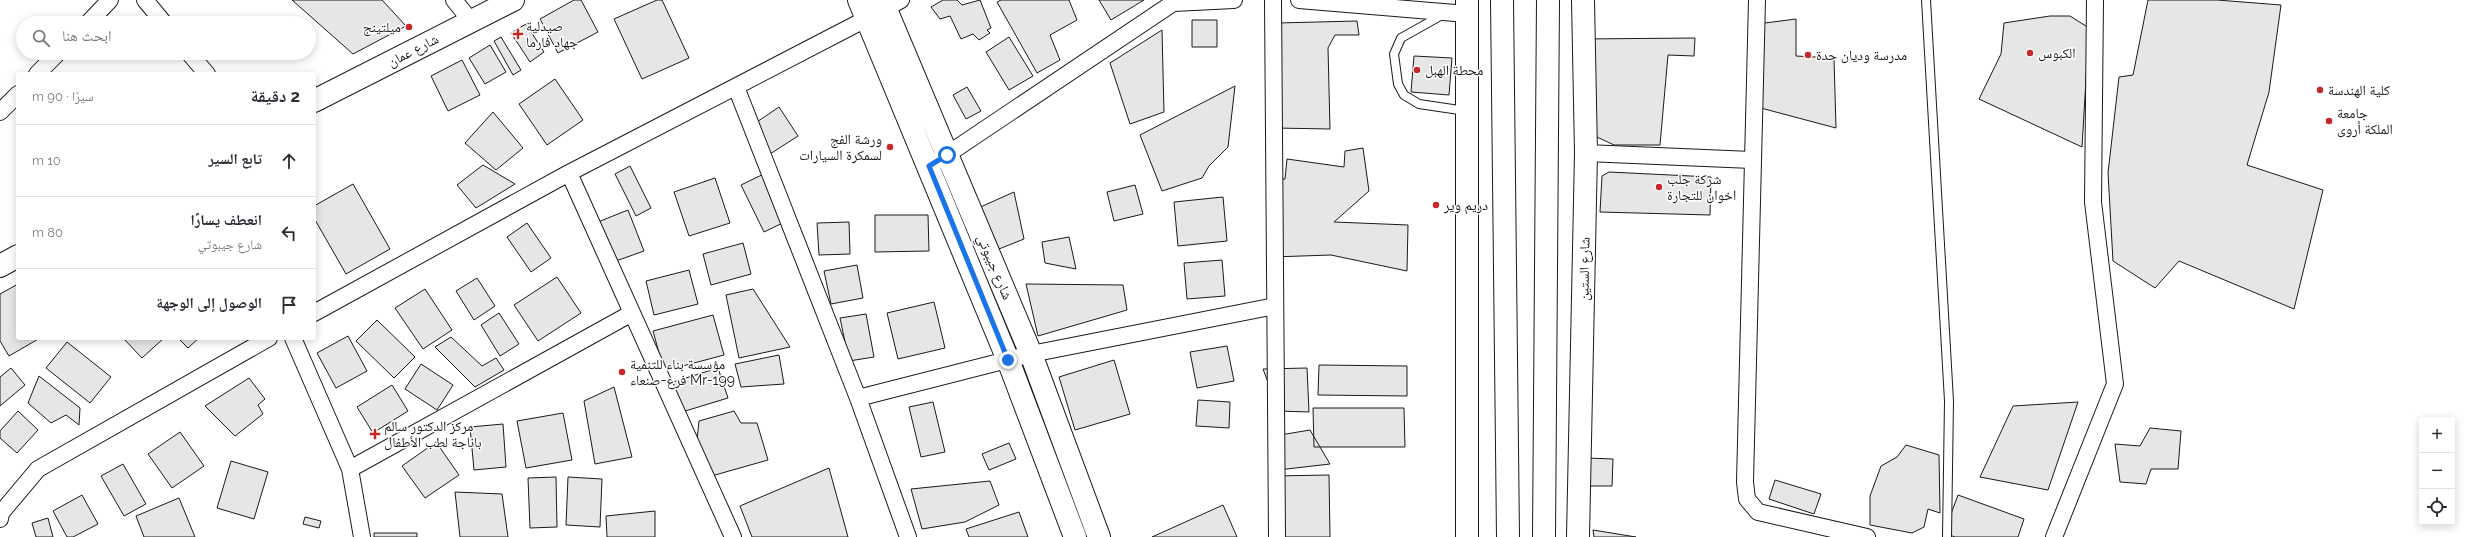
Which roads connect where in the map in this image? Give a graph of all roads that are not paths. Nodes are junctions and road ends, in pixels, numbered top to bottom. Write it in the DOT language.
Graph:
graph roads {
  1 [pos="110,0"];
  2 [pos="145,0"];
  3 [pos="454,0"];
  4 [pos="513,0"];
  5 [pos="1234,0"];
  6 [pos="1273,0"];
  7 [pos="1299,0"];
  8 [pos="1502,0"];
  9 [pos="1548,0"];
  10 [pos="1583,0"];
  11 [pos="1757,0"];
  12 [pos="1926,0"];
  13 [pos="2095,0"];
  14 [pos="890,3"];
  15 [pos="1461,9"];
  16 [pos="862,10"];
  17 [pos="95,16"];
  18 [pos="158,16"];
  19 [pos="470,20"];
  20 [pos="51,60"];
  21 [pos="195,60"];
  22 [pos="39,72"];
  23 [pos="205,72"];
  24 [pos="736,87"];
  25 [pos="16,96"];
  26 [pos="316,100"];
  27 [pos="1467,111"];
  28 [pos="0,112"];
  29 [pos="1586,153"];
  30 [pos="947,155"];
  31 [pos="1752,160"];
  32 [pos="929,166"];
  33 [pos="569,173"];
  34 [pos="16,257"];
  35 [pos="0,266"];
  36 [pos="1275,306"];
  37 [pos="316,312"];
  38 [pos="632,312"];
  39 [pos="265,340"];
  40 [pos="294,340"];
  41 [pos="1031,354"];
  42 [pos="1008,360"];
  43 [pos="858,398"];
  44 [pos="350,469"];
  45 [pos="0,519"];
  46 [pos="362,537"];
  47 [pos="733,537"];
  48 [pos="908,537"];
  49 [pos="1075,537"];
  50 [pos="1099,537"];
  51 [pos="1277,537"];
  52 [pos="1467,537"];
  53 [pos="1508,537"];
  54 [pos="1544,537"];
  55 [pos="1578,537"];
  56 [pos="1867,537"];
  57 [pos="1947,537"];
  58 [pos="2054,537"];
  1 -- 17 [label="street"];
  2 -- 18 [label="street"];
  3 -- 19 [label="street"];
  4 -- 19 [label="main road, شارع عمان"];
  5 -- 30 [label="street"];
  6 -- 36 [label="street"];
  7 -- 15 [label="street"];
  8 -- 53 [label="main road"];
  9 -- 54 [label="main road"];
  10 -- 29 [label="main road, شارع الستين"];
  11 -- 31 [label="street"];
  12 -- 57 [label="lane"];
  13 -- 58 [label="street"];
  14 -- 16 [label="main road"];
  14 -- 30 [label="main road, شارع جيبوتي"];
  15 -- 27 [label="main road"];
  15 -- 27 [label="lane"];
  16 -- 24 [label="street"];
  16 -- 32 [label="main road, شارع جيبوتي"];
  19 -- 26 [label="main road, شارع عمان"];
  20 -- 22 [label="street"];
  21 -- 23 [label="street"];
  24 -- 33 [label="street"];
  24 -- 43 [label="street"];
  25 -- 28 [label="street"];
  27 -- 52 [label="main road"];
  29 -- 31 [label="street"];
  29 -- 55 [label="main road, شارع الستين"];
  30 -- 32 [label="street"];
  30 -- 41 [label="main road, شارع جيبوتي"];
  31 -- 56 [label="street"];
  32 -- 42 [label="main road, شارع جيبوتي"];
  33 -- 37 [label="street"];
  33 -- 38 [label="street"];
  34 -- 35 [label="main road"];
  36 -- 41 [label="street"];
  36 -- 51 [label="street"];
  38 -- 44 [label="street"];
  38 -- 47 [label="street"];
  39 -- 45 [label="street"];
  40 -- 44 [label="street"];
  41 -- 42 [label="street"];
  41 -- 50 [label="main road, شارع جيبوتي"];
  42 -- 43 [label="street"];
  42 -- 49 [label="main road, شارع جيبوتي"];
  43 -- 48 [label="street"];
  44 -- 46 [label="street"];
}
